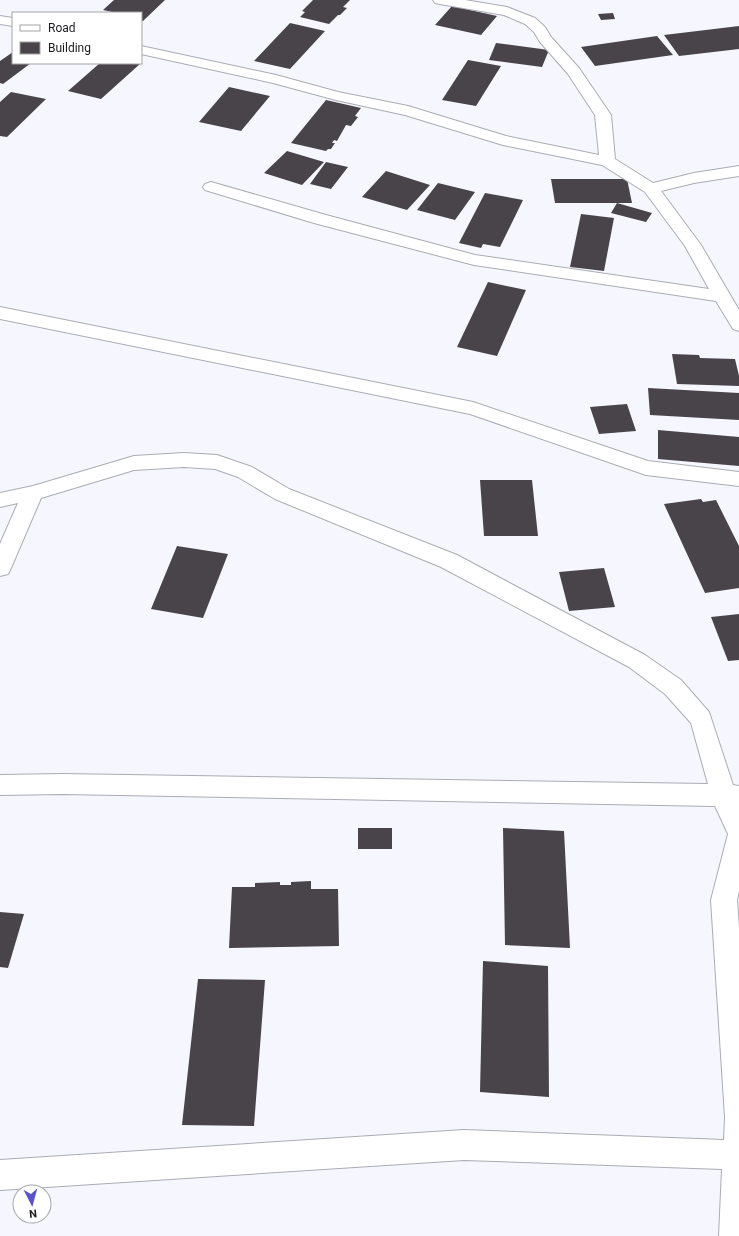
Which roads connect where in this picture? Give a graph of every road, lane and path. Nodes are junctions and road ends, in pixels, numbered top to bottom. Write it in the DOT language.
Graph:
graph roads {
  1 [pos="440,0"];
  2 [pos="0,20"];
  3 [pos="12,22"];
  4 [pos="142,50"];
  5 [pos="607,161"];
  6 [pos="739,171"];
  7 [pos="211,187"];
  8 [pos="651,189"];
  9 [pos="721,296"];
  10 [pos="0,313"];
  11 [pos="739,325"];
  12 [pos="739,479"];
  13 [pos="33,493"];
  14 [pos="0,500"];
  15 [pos="0,568"];
  16 [pos="0,785"];
  17 [pos="731,796"];
  18 [pos="739,832"];
  19 [pos="739,837"];
  20 [pos="737,1155"];
  21 [pos="0,1175"];
  22 [pos="734,1236"];
  1 -- 5 [label="street"];
  2 -- 3 [label="street"];
  4 -- 5 [label="street"];
  5 -- 8 [label="street"];
  6 -- 8 [label="street"];
  7 -- 9 [label="street"];
  8 -- 9 [label="street"];
  9 -- 11 [label="street"];
  10 -- 12 [label="street"];
  13 -- 14 [label="street"];
  13 -- 15 [label="street"];
  13 -- 17 [label="street"];
  16 -- 17 [label="street"];
  17 -- 18 [label="street"];
  19 -- 20 [label="street"];
  20 -- 21 [label="street"];
  20 -- 22 [label="street"];
}
